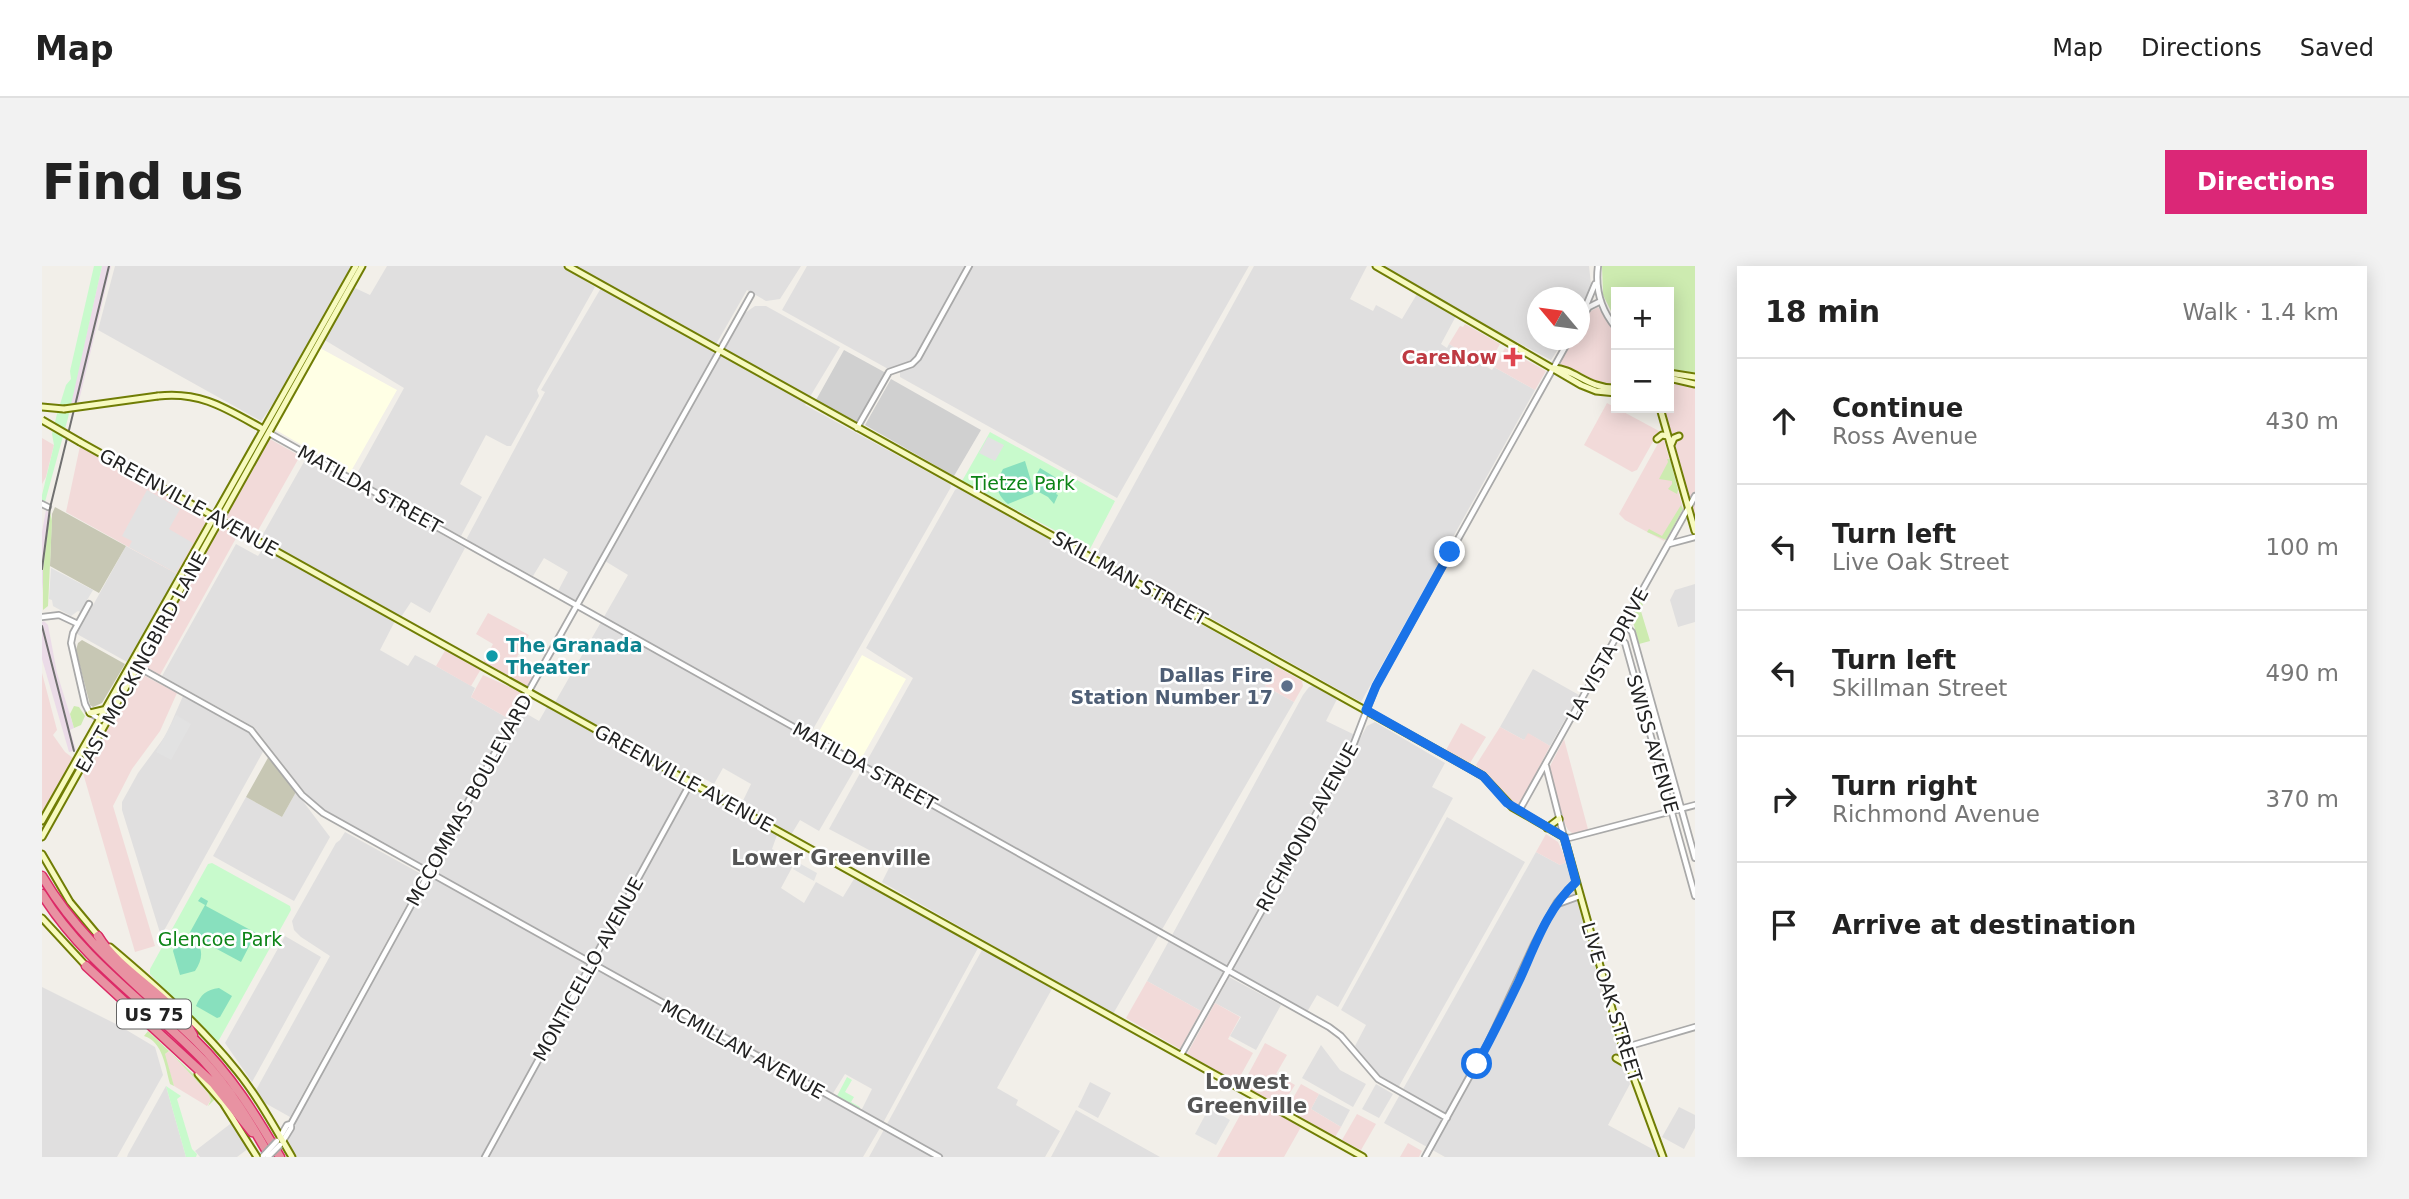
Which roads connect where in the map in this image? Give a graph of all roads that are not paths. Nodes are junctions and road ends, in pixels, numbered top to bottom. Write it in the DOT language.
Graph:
graph roads {
  1 [pos="356,266"];
  2 [pos="362,266"];
  3 [pos="568,266"];
  4 [pos="969,266"];
  5 [pos="1376,266"];
  6 [pos="1598,266"];
  7 [pos="1597,276"];
  8 [pos="1590,294"];
  9 [pos="751,295"];
  10 [pos="1601,301"];
  11 [pos="1590,306"];
  12 [pos="1611,319"];
  13 [pos="1564,350"];
  14 [pos="719,352"];
  15 [pos="1554,368"];
  16 [pos="1674,376"];
  17 [pos="1674,377"];
  18 [pos="1695,377"];
  19 [pos="1695,384"];
  20 [pos="1611,390"];
  21 [pos="42,407"];
  22 [pos="1661,413"];
  23 [pos="42,420"];
  24 [pos="262,429"];
  25 [pos="857,429"];
  26 [pos="269,433"];
  27 [pos="1668,436"];
  28 [pos="1679,436"];
  29 [pos="1657,439"];
  30 [pos="1671,445"];
  31 [pos="1695,496"];
  32 [pos="42,504"];
  33 [pos="48,507"];
  34 [pos="1688,509"];
  35 [pos="218,517"];
  36 [pos="1695,531"];
  37 [pos="1695,537"];
  38 [pos="1668,545"];
  39 [pos="89,604"];
  40 [pos="577,605"];
  41 [pos="45,616"];
  42 [pos="78,624"];
  43 [pos="1624,624"];
  44 [pos="1617,636"];
  45 [pos="135,666"];
  46 [pos="528,692"];
  47 [pos="117,698"];
  48 [pos="107,709"];
  49 [pos="1366,710"];
  50 [pos="90,713"];
  51 [pos="1655,717"];
  52 [pos="1647,719"];
  53 [pos="101,720"];
  54 [pos="107,724"];
  55 [pos="86,746"];
  56 [pos="93,749"];
  57 [pos="1545,764"];
  58 [pos="1538,777"];
  59 [pos="1549,781"];
  60 [pos="691,782"];
  61 [pos="66,790"];
  62 [pos="1695,805"];
  63 [pos="1682,809"];
  64 [pos="1519,811"];
  65 [pos="1672,812"];
  66 [pos="1559,819"];
  67 [pos="42,820"];
  68 [pos="1547,828"];
  69 [pos="42,837"];
  70 [pos="1564,837"];
  71 [pos="42,854"];
  72 [pos="1695,859"];
  73 [pos="1686,863"];
  74 [pos="43,871"];
  75 [pos="51,872"];
  76 [pos="429,873"];
  77 [pos="1576,882"];
  78 [pos="42,894"];
  79 [pos="1580,896"];
  80 [pos="1695,896"];
  81 [pos="1555,906"];
  82 [pos="42,918"];
  83 [pos="98,936"];
  84 [pos="591,964"];
  85 [pos="86,966"];
  86 [pos="1228,970"];
  87 [pos="1695,1027"];
  88 [pos="196,1041"];
  89 [pos="1623,1048"];
  90 [pos="1181,1055"];
  91 [pos="1616,1058"];
  92 [pos="1629,1065"];
  93 [pos="1447,1118"];
  94 [pos="260,1139"];
  95 [pos="280,1141"];
  96 [pos="264,1157"];
  97 [pos="280,1157"];
  98 [pos="292,1157"];
  99 [pos="485,1157"];
  100 [pos="939,1157"];
  101 [pos="1363,1157"];
  102 [pos="1425,1157"];
  103 [pos="1663,1157"];
  1 -- 24 [label="main road, EAST MOCKINGBIRD LANE"];
  2 -- 26 [label="main road, EAST MOCKINGBIRD LANE"];
  3 -- 14 [label="main road, SKILLMAN STREET"];
  4 -- 25 [label="street"];
  5 -- 15 [label="main road"];
  6 -- 7 [label="street"];
  7 -- 8 [label="street"];
  7 -- 10 [label="street"];
  9 -- 14 [label="street, MCCOMMAS BOULEVARD"];
  10 -- 11 [label="street"];
  10 -- 12 [label="street"];
  13 -- 15 [label="street, RICHMOND AVENUE"];
  14 -- 25 [label="main road, SKILLMAN STREET"];
  14 -- 40 [label="street, MCCOMMAS BOULEVARD"];
  15 -- 20 [label="main road"];
  15 -- 49 [label="street, RICHMOND AVENUE"];
  16 -- 18 [label="main road"];
  17 -- 19 [label="main road"];
  21 -- 24 [label="main road, bridge"];
  22 -- 27 [label="main road"];
  23 -- 35 [label="main road, GREENVILLE AVENUE, bridge"];
  24 -- 26 [label="main road"];
  24 -- 35 [label="main road, EAST MOCKINGBIRD LANE"];
  25 -- 49 [label="main road, SKILLMAN STREET"];
  26 -- 35 [label="main road, EAST MOCKINGBIRD LANE"];
  26 -- 40 [label="street, MATILDA STREET"];
  27 -- 29 [label="main road"];
  27 -- 30 [label="main road"];
  28 -- 30 [label="main road"];
  30 -- 34 [label="main road"];
  31 -- 34 [label="street, LA VISTA DRIVE"];
  32 -- 33 [label="street"];
  34 -- 36 [label="main road"];
  34 -- 38 [label="street, LA VISTA DRIVE"];
  35 -- 45 [label="main road, EAST MOCKINGBIRD LANE"];
  35 -- 46 [label="main road, GREENVILLE AVENUE"];
  37 -- 38 [label="street"];
  38 -- 43 [label="street, LA VISTA DRIVE"];
  39 -- 42 [label="street"];
  40 -- 46 [label="street, MCCOMMAS BOULEVARD"];
  40 -- 86 [label="street, MATILDA STREET"];
  41 -- 42 [label="street"];
  42 -- 50 [label="street"];
  43 -- 44 [label="street, LA VISTA DRIVE"];
  43 -- 51 [label="street, SWISS AVENUE"];
  44 -- 52 [label="street, SWISS AVENUE"];
  44 -- 57 [label="street, LA VISTA DRIVE"];
  45 -- 47 [label="main road, EAST MOCKINGBIRD LANE"];
  45 -- 76 [label="street, MCMILLAN AVENUE"];
  46 -- 60 [label="main road, GREENVILLE AVENUE"];
  46 -- 76 [label="street, MCCOMMAS BOULEVARD"];
  47 -- 48 [label="main road, EAST MOCKINGBIRD LANE"];
  47 -- 54 [label="main road, EAST MOCKINGBIRD LANE"];
  48 -- 50 [label="main road"];
  48 -- 53 [label="main road, EAST MOCKINGBIRD LANE"];
  49 -- 64 [label="main road, SKILLMAN STREET"];
  49 -- 86 [label="street, RICHMOND AVENUE"];
  50 -- 53 [label="street"];
  51 -- 52 [label="street"];
  51 -- 63 [label="street, SWISS AVENUE"];
  52 -- 65 [label="street, SWISS AVENUE"];
  53 -- 54 [label="street"];
  53 -- 55 [label="main road, EAST MOCKINGBIRD LANE"];
  54 -- 56 [label="main road, EAST MOCKINGBIRD LANE"];
  55 -- 56 [label="main road"];
  55 -- 61 [label="main road, EAST MOCKINGBIRD LANE"];
  56 -- 61 [label="main road, EAST MOCKINGBIRD LANE"];
  57 -- 58 [label="street, LA VISTA DRIVE"];
  57 -- 59 [label="street, LIVE OAK STREET"];
  58 -- 59 [label="street"];
  58 -- 64 [label="street, LA VISTA DRIVE"];
  59 -- 66 [label="street, LIVE OAK STREET"];
  60 -- 84 [label="street, MONTICELLO AVENUE"];
  60 -- 90 [label="main road, GREENVILLE AVENUE"];
  61 -- 67 [label="main road, EAST MOCKINGBIRD LANE"];
  61 -- 69 [label="main road, EAST MOCKINGBIRD LANE"];
  62 -- 63 [label="street"];
  63 -- 65 [label="street"];
  63 -- 72 [label="street, SWISS AVENUE"];
  64 -- 68 [label="main road, SKILLMAN STREET"];
  65 -- 70 [label="street"];
  65 -- 73 [label="street, SWISS AVENUE"];
  66 -- 68 [label="main road"];
  66 -- 70 [label="street, LIVE OAK STREET"];
  68 -- 70 [label="main road, SKILLMAN STREET"];
  70 -- 77 [label="main road, LIVE OAK STREET"];
  71 -- 75 [label="main road"];
  72 -- 73 [label="street"];
  73 -- 80 [label="street, SWISS AVENUE"];
  74 -- 75 [label="main road"];
  74 -- 88 [label="highway, US 75"];
  75 -- 83 [label="main road"];
  76 -- 84 [label="street, MCMILLAN AVENUE"];
  76 -- 95 [label="street, MCCOMMAS BOULEVARD"];
  77 -- 79 [label="main road, LIVE OAK STREET"];
  77 -- 81 [label="street"];
  78 -- 94 [label="highway, US 75"];
  79 -- 81 [label="street"];
  79 -- 89 [label="main road, LIVE OAK STREET"];
  81 -- 93 [label="street"];
  82 -- 85 [label="main road"];
  83 -- 88 [label="highway"];
  83 -- 95 [label="main road"];
  84 -- 99 [label="street, MONTICELLO AVENUE"];
  84 -- 100 [label="street, MCMILLAN AVENUE"];
  85 -- 94 [label="highway"];
  85 -- 96 [label="main road"];
  86 -- 90 [label="street, RICHMOND AVENUE"];
  86 -- 93 [label="street, MATILDA STREET"];
  87 -- 89 [label="street"];
  88 -- 97 [label="highway, US 75"];
  89 -- 92 [label="main road, LIVE OAK STREET"];
  90 -- 101 [label="main road, GREENVILLE AVENUE"];
  91 -- 92 [label="main road"];
  92 -- 103 [label="main road, LIVE OAK STREET"];
  93 -- 102 [label="street"];
  94 -- 96 [label="highway, US 75"];
  95 -- 96 [label="street, MCCOMMAS BOULEVARD, bridge"];
  95 -- 98 [label="main road"];
}
